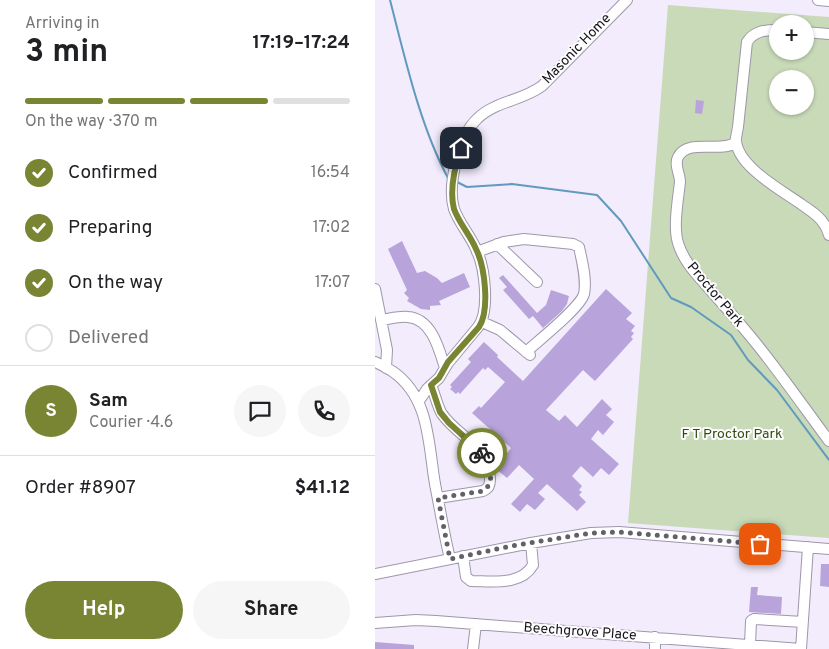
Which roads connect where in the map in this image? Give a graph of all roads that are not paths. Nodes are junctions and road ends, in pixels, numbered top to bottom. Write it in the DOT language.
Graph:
graph roads {
  1 [pos="627,0"];
  2 [pos="818,0"];
  3 [pos="829,1"];
  4 [pos="769,30"];
  5 [pos="814,33"];
  6 [pos="829,34"];
  7 [pos="736,140"];
  8 [pos="829,234"];
  9 [pos="497,244"];
  10 [pos="477,252"];
  11 [pos="537,282"];
  12 [pos="375,289"];
  13 [pos="381,320"];
  14 [pos="482,322"];
  15 [pos="375,362"];
  16 [pos="386,368"];
  17 [pos="445,368"];
  18 [pos="431,385"];
  19 [pos="419,401"];
  20 [pos="829,441"];
  21 [pos="438,498"];
  22 [pos="531,543"];
  23 [pos="808,547"];
  24 [pos="829,549"];
  25 [pos="463,556"];
  26 [pos="450,559"];
  27 [pos="375,574"];
  28 [pos="803,622"];
  29 [pos="375,623"];
  30 [pos="476,624"];
  31 [pos="655,637"];
  32 [pos="697,645"];
  33 [pos="750,645"];
  34 [pos="715,646"];
  35 [pos="473,649"];
  36 [pos="655,649"];
  37 [pos="801,649"];
  1 -- 10 [label="street, Masonic Home"];
  2 -- 3 [label="street"];
  4 -- 7 [label="street"];
  5 -- 6 [label="street"];
  7 -- 8 [label="street"];
  7 -- 20 [label="street, Proctor Park"];
  9 -- 10 [label="street"];
  9 -- 11 [label="street"];
  9 -- 14 [label="street"];
  10 -- 14 [label="street, Masonic Home"];
  12 -- 13 [label="street"];
  13 -- 16 [label="street"];
  13 -- 17 [label="street"];
  14 -- 17 [label="street"];
  15 -- 16 [label="street"];
  16 -- 19 [label="street"];
  17 -- 18 [label="street"];
  18 -- 19 [label="street"];
  18 -- 21 [label="street"];
  19 -- 21 [label="street"];
  21 -- 26 [label="street"];
  22 -- 23 [label="street"];
  22 -- 25 [label="street"];
  22 -- 25 [label="street"];
  23 -- 24 [label="street"];
  23 -- 28 [label="street"];
  25 -- 26 [label="street"];
  26 -- 27 [label="street"];
  28 -- 33 [label="street"];
  28 -- 37 [label="street"];
  29 -- 30 [label="street, Beechgrove Place"];
  30 -- 31 [label="street, Beechgrove Place"];
  30 -- 35 [label="street"];
  31 -- 32 [label="street, Beechgrove Place"];
  31 -- 36 [label="street"];
  32 -- 34 [label="street, Beechgrove Place"];
  33 -- 34 [label="street, Beechgrove Place"];
  33 -- 37 [label="street, Beechgrove Place"];
}
